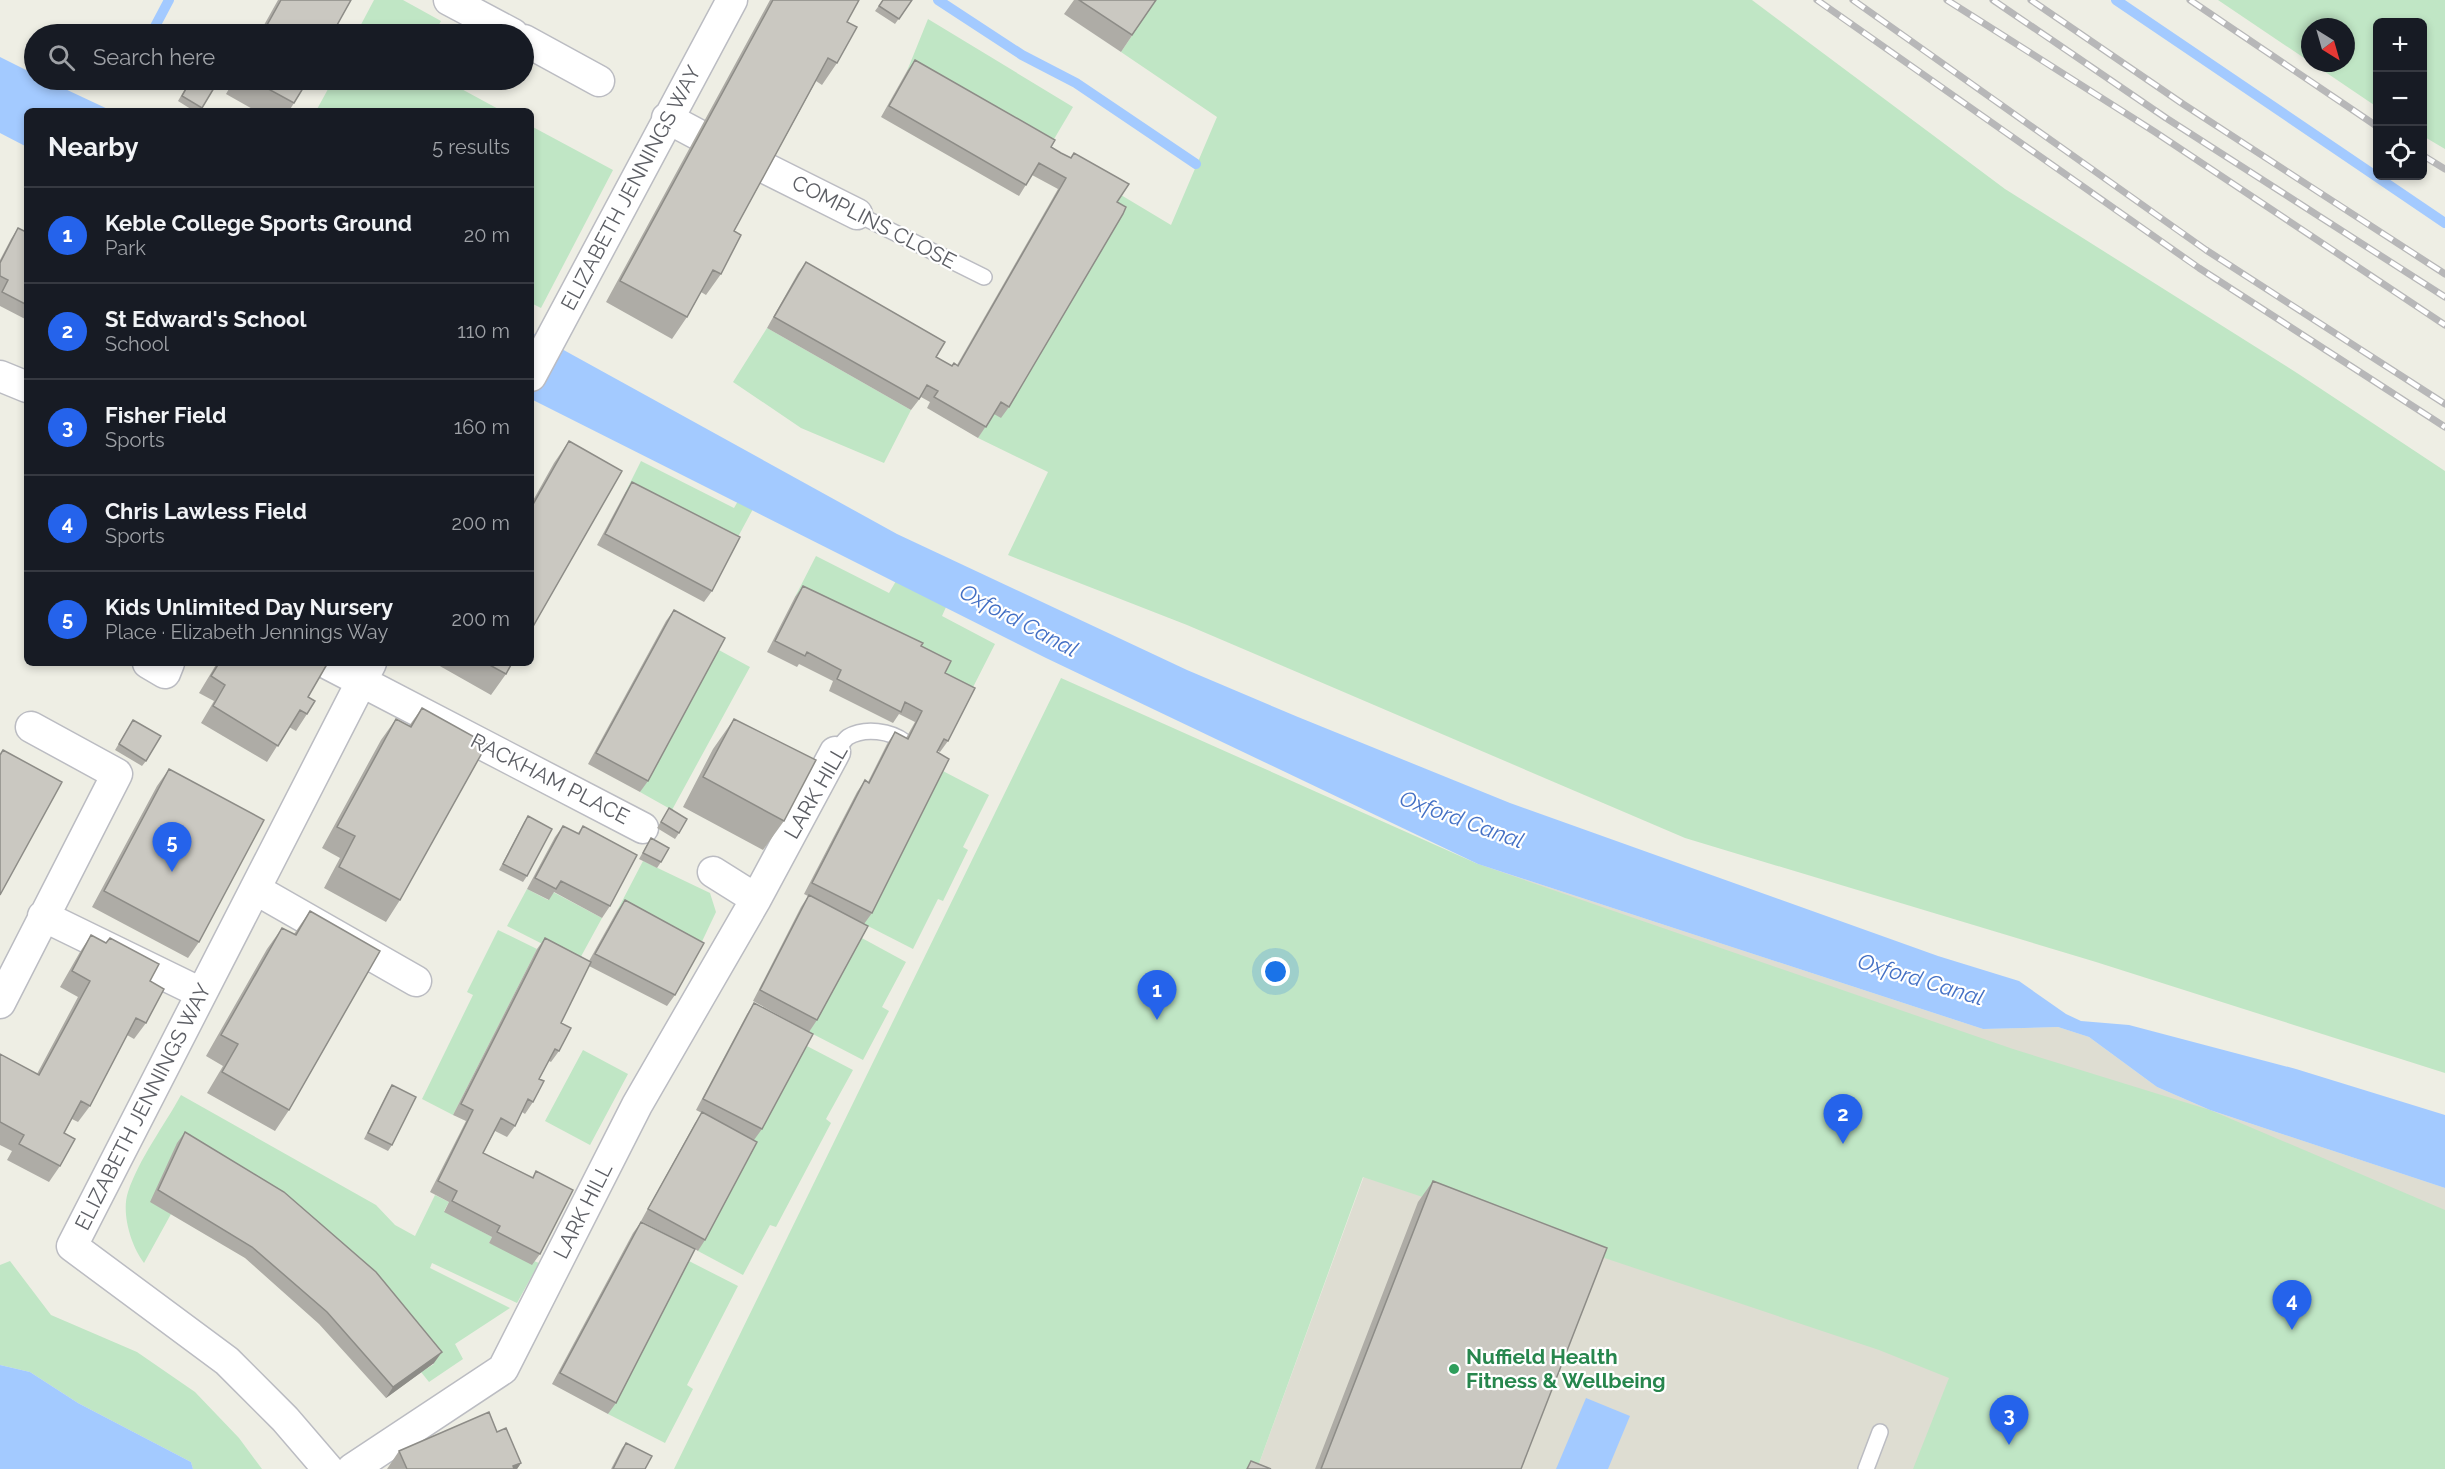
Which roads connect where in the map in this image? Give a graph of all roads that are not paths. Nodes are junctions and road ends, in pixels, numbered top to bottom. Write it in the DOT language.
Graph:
graph roads {
  1 [pos="449,0"];
  2 [pos="732,0"];
  3 [pos="494,24"];
  4 [pos="534,45"];
  5 [pos="599,81"];
  6 [pos="667,118"];
  7 [pos="697,134"];
  8 [pos="765,168"];
  9 [pos="857,214"];
  10 [pos="984,277"];
  11 [pos="534,370"];
  12 [pos="0,376"];
  13 [pos="24,386"];
  14 [pos="154,666"];
  15 [pos="168,666"];
  16 [pos="338,666"];
  17 [pos="366,673"];
  18 [pos="31,728"];
  19 [pos="905,742"];
  20 [pos="835,752"];
  21 [pos="643,828"];
  22 [pos="713,872"];
  23 [pos="255,889"];
  24 [pos="756,899"];
  25 [pos="43,916"];
  26 [pos="416,981"];
  27 [pos="201,993"];
  28 [pos="0,1003"];
  29 [pos="1880,1432"];
  30 [pos="328,1469"];
  31 [pos="352,1469"];
  32 [pos="1866,1469"];
  1 -- 3 [label="street"];
  2 -- 6 [label="street, ELIZABETH JENNINGS WAY"];
  4 -- 5 [label="street"];
  6 -- 7 [label="street"];
  6 -- 11 [label="street, ELIZABETH JENNINGS WAY"];
  8 -- 9 [label="street, COMPLINS CLOSE"];
  9 -- 10 [label="lane, COMPLINS CLOSE"];
  12 -- 13 [label="street"];
  14 -- 15 [label="street"];
  16 -- 17 [label="street, RACKHAM PLACE"];
  17 -- 21 [label="street, RACKHAM PLACE"];
  17 -- 23 [label="street, ELIZABETH JENNINGS WAY"];
  18 -- 25 [label="street"];
  19 -- 20 [label="lane, LARK HILL"];
  20 -- 24 [label="street, LARK HILL"];
  22 -- 24 [label="street"];
  23 -- 26 [label="street"];
  23 -- 27 [label="street, ELIZABETH JENNINGS WAY"];
  24 -- 31 [label="street, LARK HILL"];
  25 -- 27 [label="street"];
  25 -- 28 [label="street"];
  27 -- 30 [label="street, ELIZABETH JENNINGS WAY"];
  29 -- 32 [label="lane"];
}
